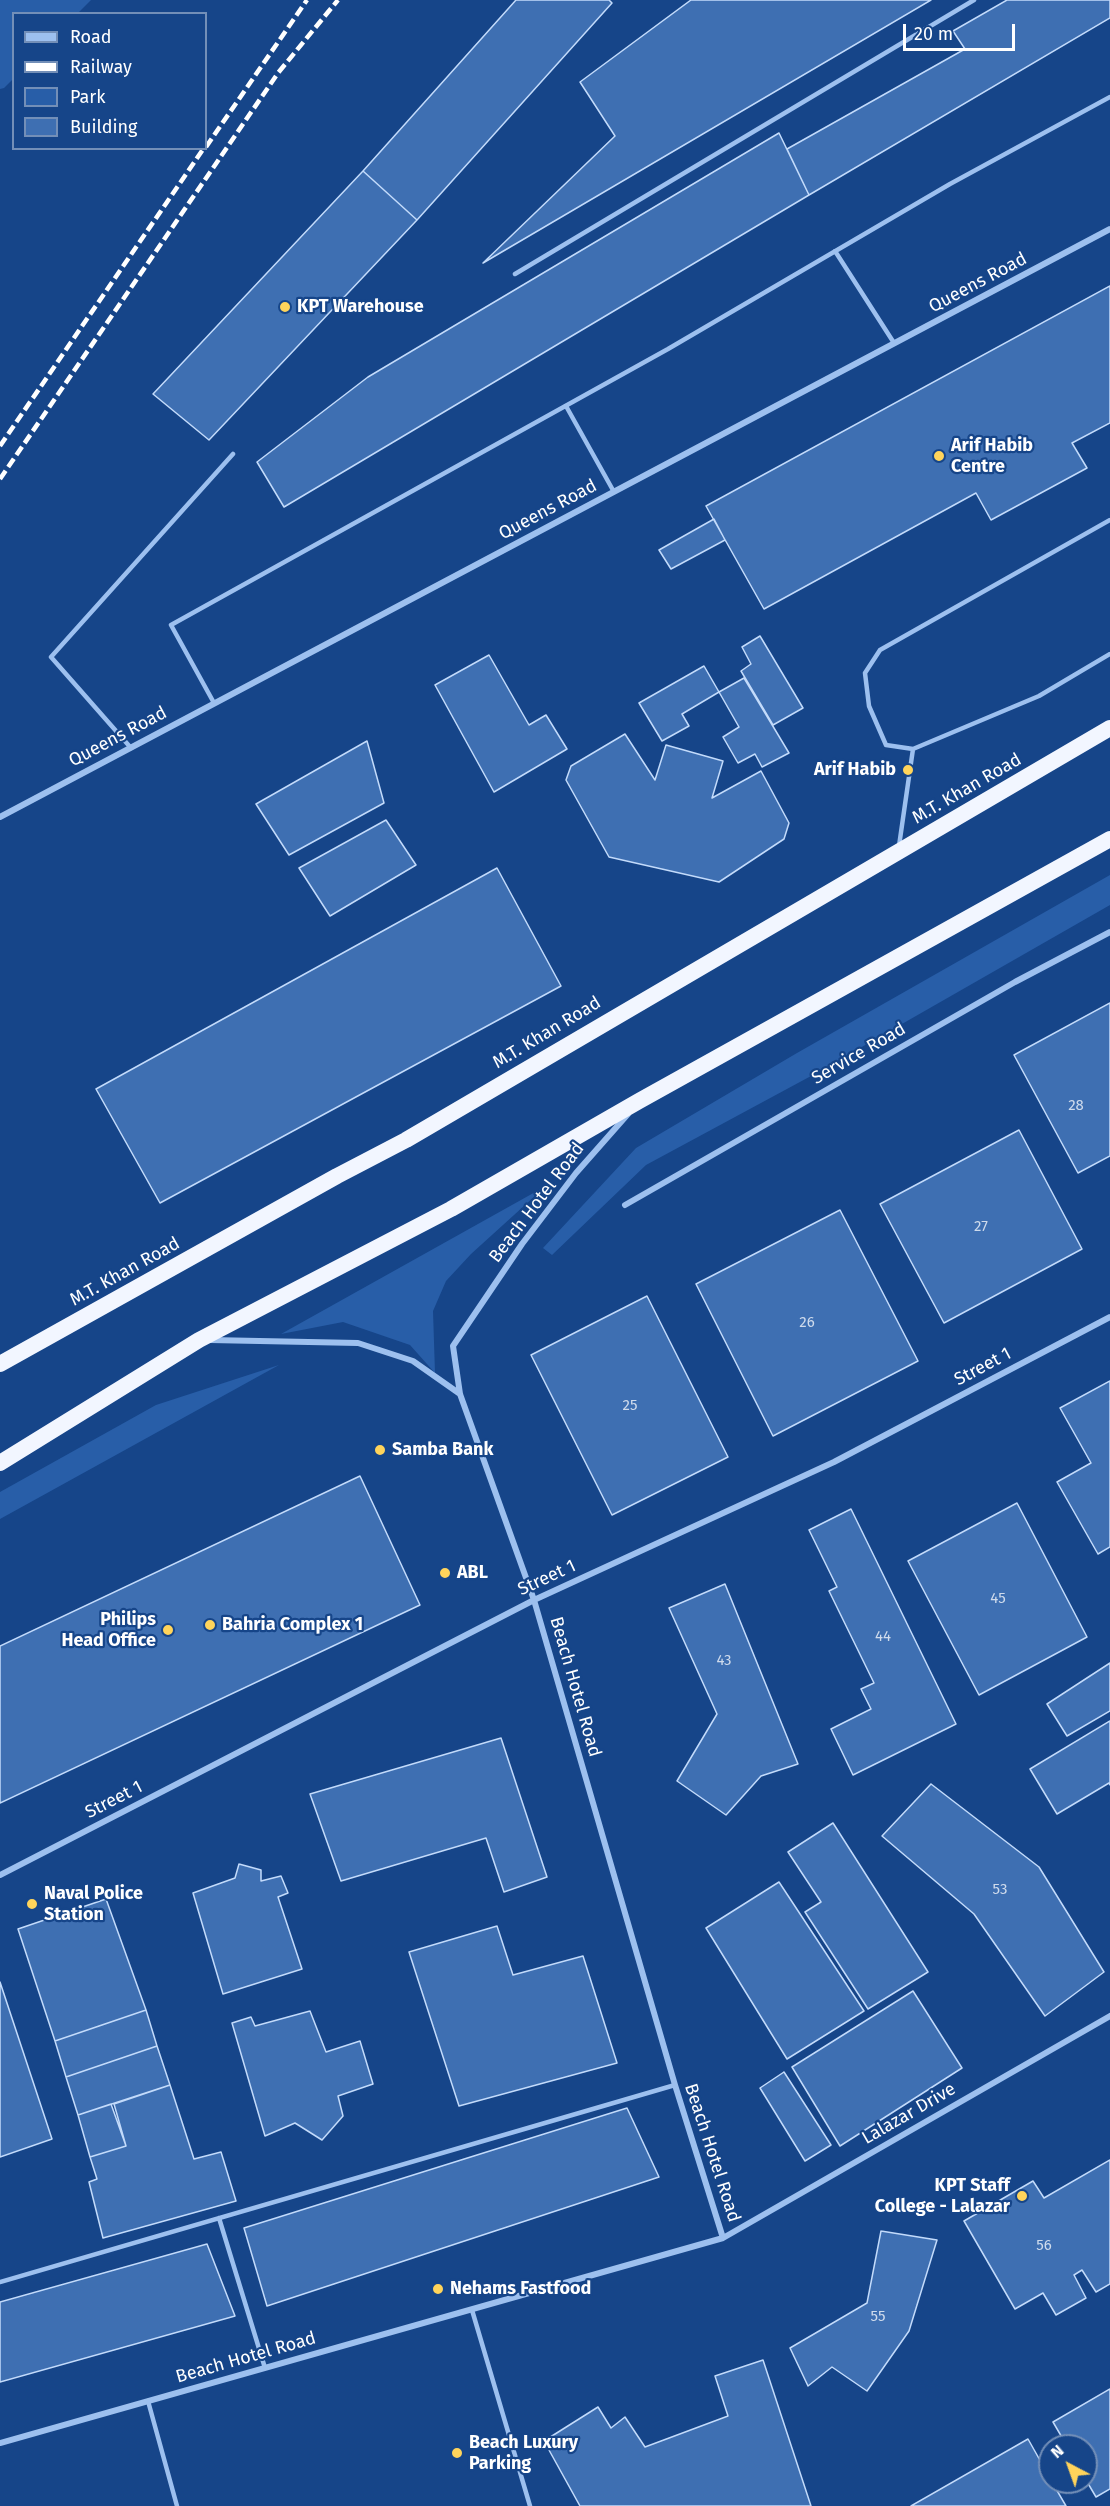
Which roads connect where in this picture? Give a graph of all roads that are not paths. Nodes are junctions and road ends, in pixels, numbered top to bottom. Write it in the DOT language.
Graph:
graph roads {
  1 [pos="974,0"];
  2 [pos="1110,97"];
  3 [pos="1110,229"];
  4 [pos="835,251"];
  5 [pos="515,274"];
  6 [pos="894,344"];
  7 [pos="566,406"];
  8 [pos="233,454"];
  9 [pos="614,492"];
  10 [pos="1110,520"];
  11 [pos="1110,654"];
  12 [pos="214,703"];
  13 [pos="1110,728"];
  14 [pos="131,748"];
  15 [pos="913,749"];
  16 [pos="0,817"];
  17 [pos="1110,839"];
  18 [pos="898,852"];
  19 [pos="1110,932"];
  20 [pos="639,1101"];
  21 [pos="625,1205"];
  22 [pos="1110,1317"];
  23 [pos="200,1340"];
  24 [pos="0,1364"];
  25 [pos="460,1394"];
  26 [pos="0,1463"];
  27 [pos="534,1600"];
  28 [pos="0,1875"];
  29 [pos="1110,2016"];
  30 [pos="675,2085"];
  31 [pos="219,2218"];
  32 [pos="723,2238"];
  33 [pos="0,2282"];
  34 [pos="472,2310"];
  35 [pos="265,2368"];
  36 [pos="147,2401"];
  37 [pos="0,2443"];
  38 [pos="177,2506"];
  39 [pos="530,2506"];
  1 -- 5 [label="lane"];
  2 -- 4 [label="lane"];
  3 -- 6 [label="street, Queens Road"];
  4 -- 6 [label="lane"];
  4 -- 7 [label="lane"];
  6 -- 9 [label="street, Queens Road"];
  7 -- 9 [label="lane"];
  7 -- 12 [label="lane"];
  8 -- 14 [label="lane"];
  9 -- 12 [label="street, Queens Road"];
  10 -- 15 [label="lane"];
  11 -- 15 [label="lane"];
  12 -- 14 [label="street, Queens Road"];
  13 -- 18 [label="highway, M.T. Khan Road"];
  14 -- 16 [label="street, Queens Road"];
  15 -- 18 [label="lane"];
  17 -- 20 [label="highway"];
  18 -- 24 [label="highway, M.T. Khan Road"];
  19 -- 21 [label="street, Service Road"];
  20 -- 23 [label="highway"];
  20 -- 25 [label="street, Beach Hotel Road"];
  22 -- 27 [label="street, Street 1"];
  23 -- 25 [label="street"];
  23 -- 26 [label="highway"];
  25 -- 27 [label="street, Beach Hotel Road"];
  27 -- 28 [label="street, Street 1"];
  27 -- 30 [label="street, Beach Hotel Road"];
  29 -- 32 [label="street, Lalazar Drive"];
  30 -- 31 [label="lane"];
  30 -- 32 [label="street, Beach Hotel Road"];
  31 -- 33 [label="lane"];
  31 -- 35 [label="lane"];
  32 -- 34 [label="street, Beach Hotel Road"];
  34 -- 35 [label="street, Beach Hotel Road"];
  34 -- 39 [label="lane"];
  35 -- 36 [label="street, Beach Hotel Road"];
  36 -- 37 [label="street, Beach Hotel Road"];
  36 -- 38 [label="lane"];
}
